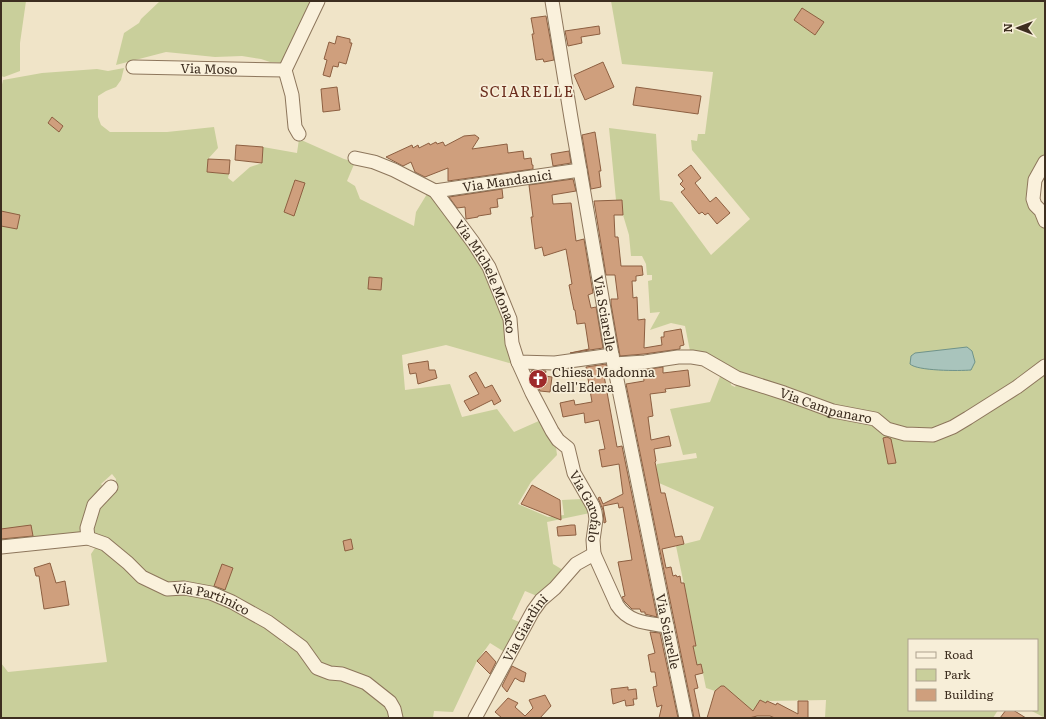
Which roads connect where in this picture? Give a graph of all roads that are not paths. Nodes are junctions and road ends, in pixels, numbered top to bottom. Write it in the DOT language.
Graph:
graph roads {
  1 [pos="318,1"];
  2 [pos="552,1"];
  3 [pos="133,67"];
  4 [pos="285,70"];
  5 [pos="299,134"];
  6 [pos="355,158"];
  7 [pos="1045,162"];
  8 [pos="580,170"];
  9 [pos="435,191"];
  10 [pos="1045,221"];
  11 [pos="613,359"];
  12 [pos="518,362"];
  13 [pos="1045,366"];
  14 [pos="111,487"];
  15 [pos="88,538"];
  16 [pos="1,547"];
  17 [pos="594,554"];
  18 [pos="667,626"];
  19 [pos="396,718"];
  20 [pos="475,718"];
  21 [pos="686,718"];
  1 -- 4 [label="street"];
  2 -- 8 [label="street, Via Sciarelle"];
  3 -- 4 [label="street, Via Moso"];
  4 -- 5 [label="street"];
  6 -- 9 [label="street, Via Michele Monaco"];
  7 -- 10 [label="street"];
  8 -- 9 [label="street, Via Mandanici"];
  8 -- 11 [label="street, Via Sciarelle"];
  9 -- 12 [label="street, Via Michele Monaco"];
  11 -- 12 [label="street"];
  11 -- 13 [label="street, Via Campanaro"];
  11 -- 18 [label="street, Via Sciarelle"];
  12 -- 17 [label="street, Via Garofalo"];
  14 -- 15 [label="street"];
  15 -- 16 [label="street, Via Partinico"];
  15 -- 19 [label="street, Via Partinico"];
  17 -- 18 [label="street, Via Garofalo"];
  17 -- 20 [label="street, Via Giardini"];
  18 -- 21 [label="street, Via Sciarelle"];
}
